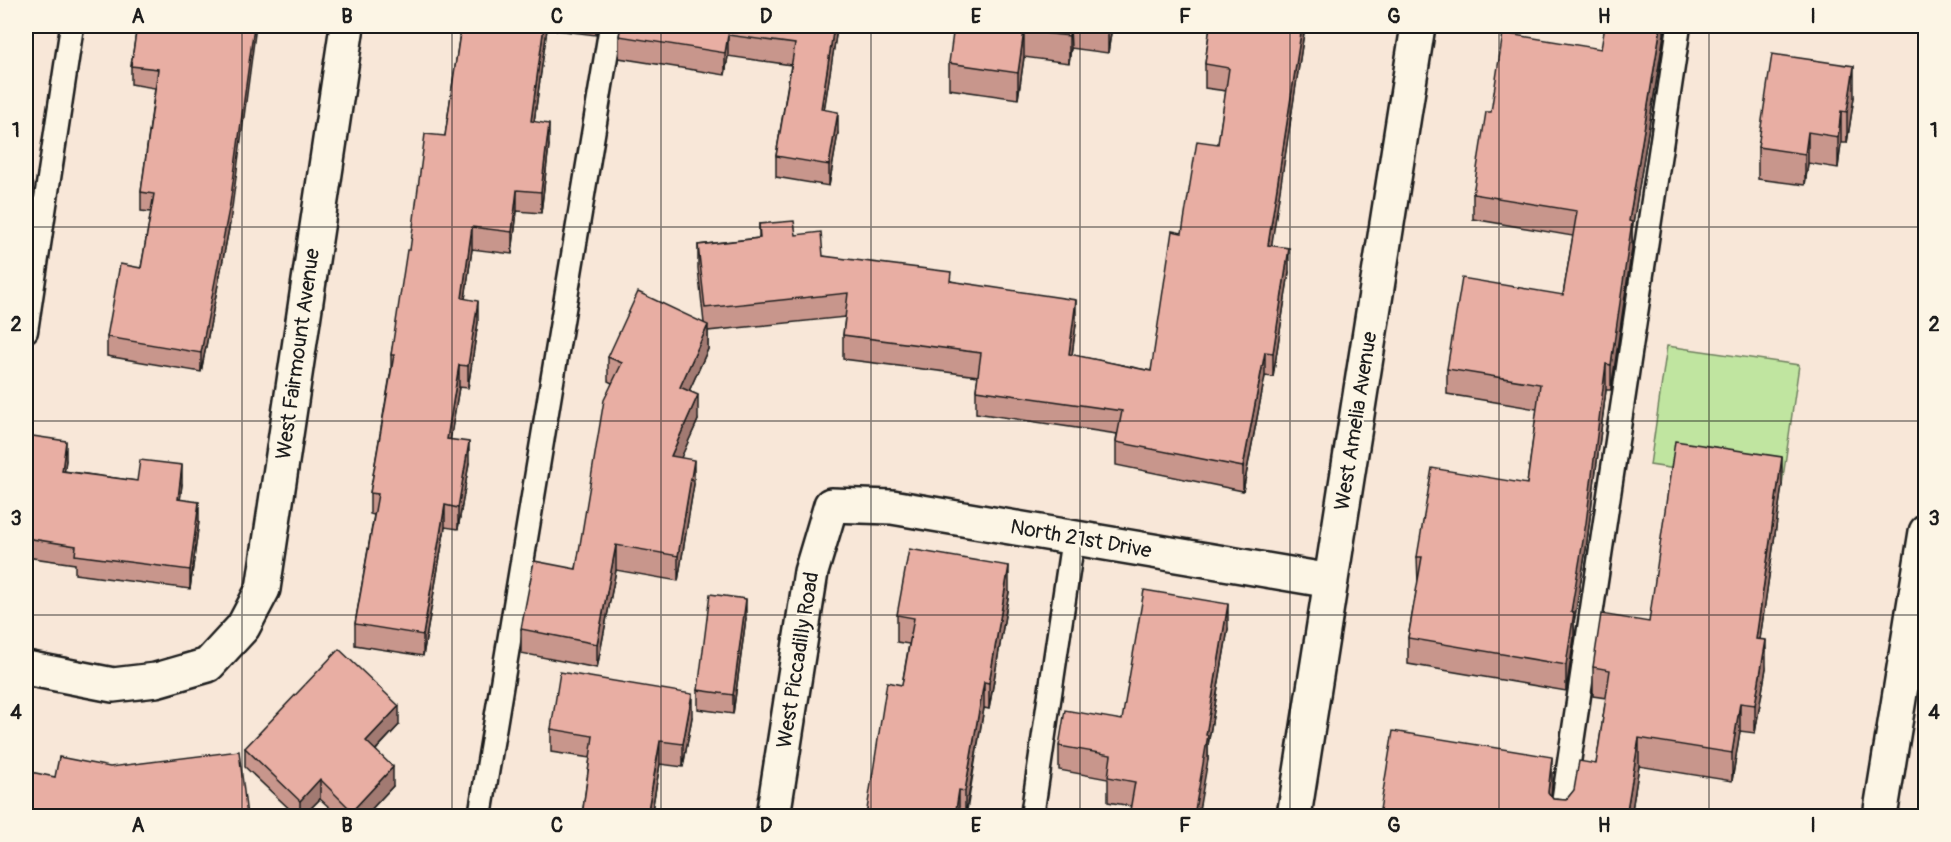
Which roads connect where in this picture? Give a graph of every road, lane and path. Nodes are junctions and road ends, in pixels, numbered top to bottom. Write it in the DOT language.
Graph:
graph roads {
  1 [pos="72,26"];
  2 [pos="347,26"];
  3 [pos="611,26"];
  4 [pos="1418,26"];
  5 [pos="1679,26"];
  6 [pos="26,331"];
  7 [pos="831,505"];
  8 [pos="1926,532"];
  9 [pos="1073,538"];
  10 [pos="1331,581"];
  11 [pos="26,668"];
  12 [pos="480,816"];
  13 [pos="773,816"];
  14 [pos="1032,816"];
  15 [pos="1294,816"];
  16 [pos="1561,816"];
  17 [pos="1880,816"];
  1 -- 6 [label="lane"];
  2 -- 11 [label="street, West Fairmount Avenue"];
  3 -- 12 [label="lane"];
  4 -- 10 [label="street, West Amelia Avenue"];
  5 -- 16 [label="lane"];
  7 -- 9 [label="street, North 21st Drive"];
  7 -- 13 [label="street, West Piccadilly Road"];
  8 -- 17 [label="street"];
  9 -- 10 [label="street, North 21st Drive"];
  9 -- 14 [label="lane"];
  10 -- 15 [label="street, West Amelia Avenue"];
}
